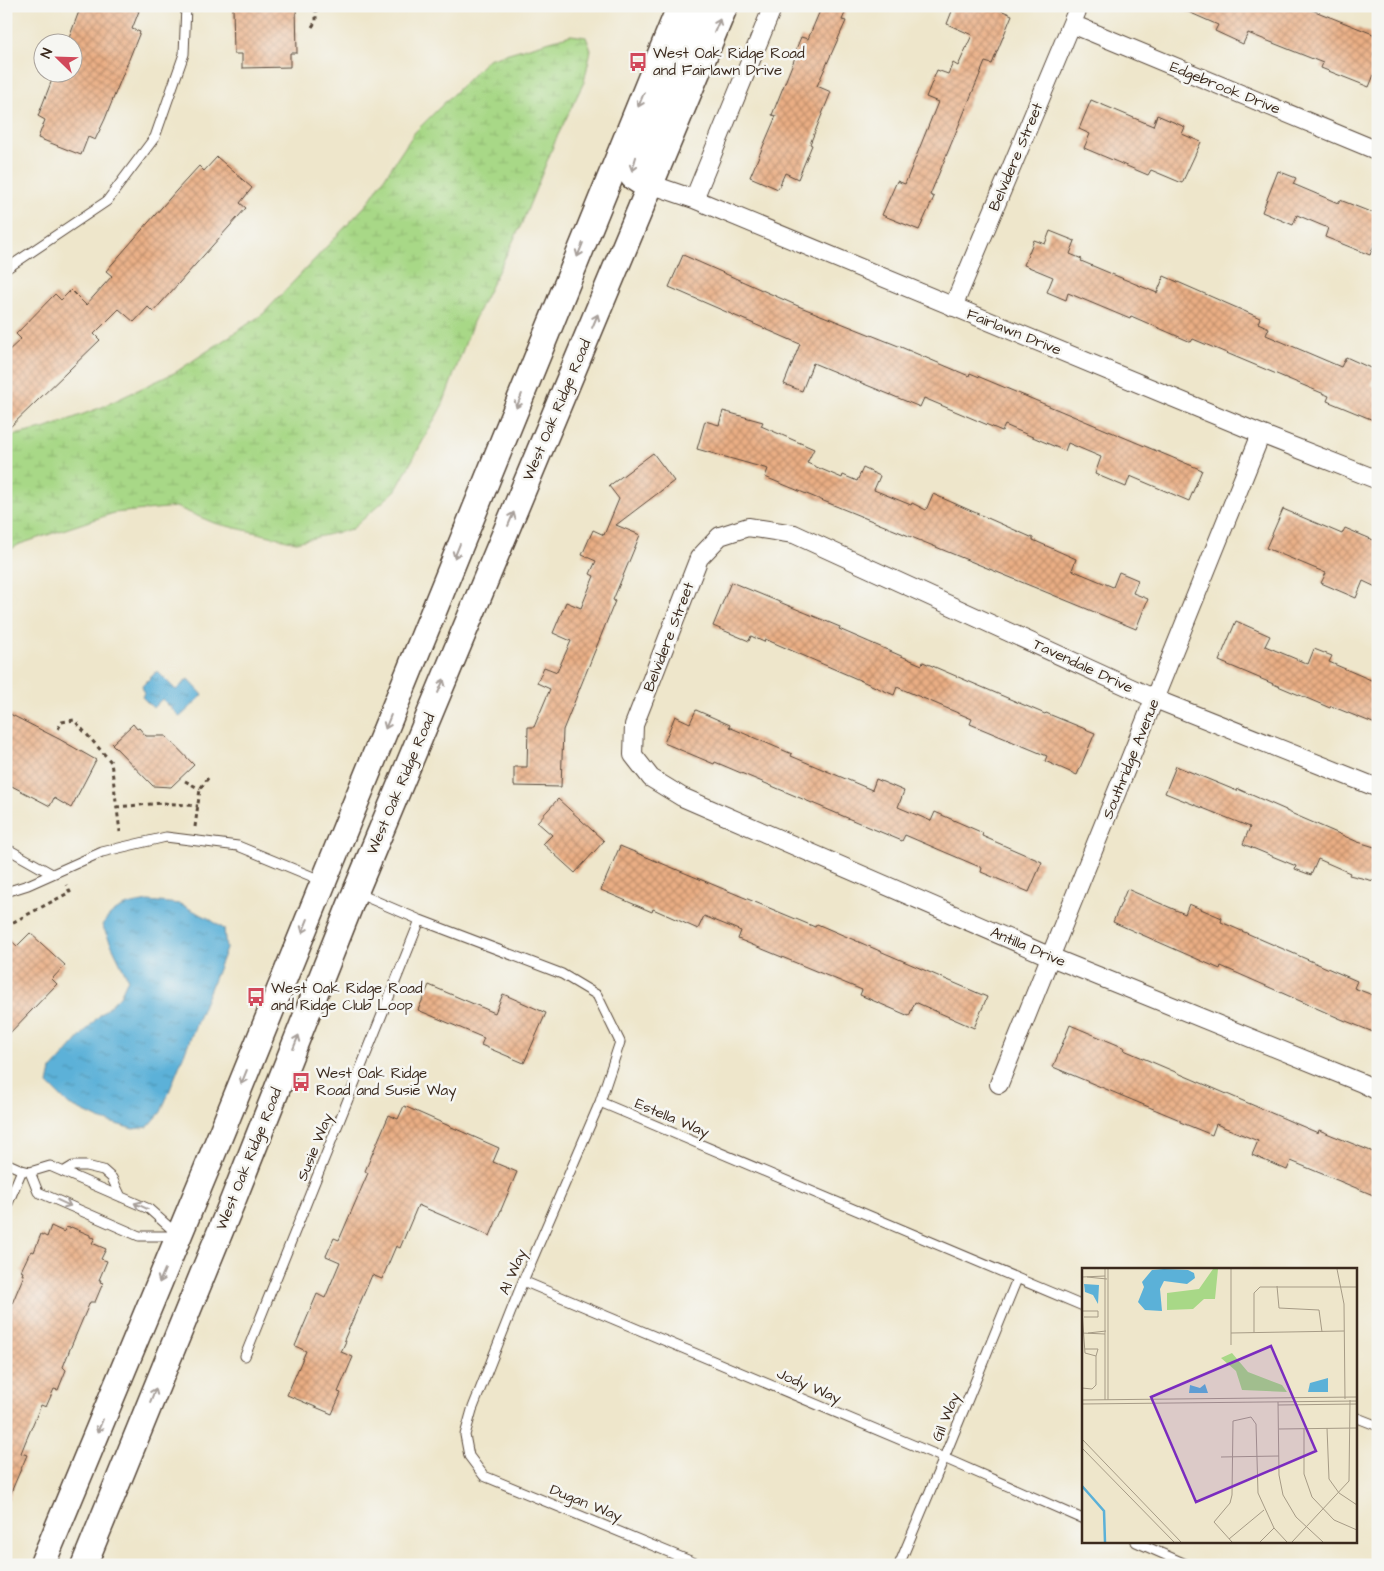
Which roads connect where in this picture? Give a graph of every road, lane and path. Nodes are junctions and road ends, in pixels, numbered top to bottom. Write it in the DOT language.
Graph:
graph roads {
  1 [pos="186,6"];
  2 [pos="316,6"];
  3 [pos="680,6"];
  4 [pos="701,6"];
  5 [pos="725,6"];
  6 [pos="773,6"];
  7 [pos="1079,6"];
  8 [pos="1072,24"];
  9 [pos="312,27"];
  10 [pos="1378,151"];
  11 [pos="650,184"];
  12 [pos="694,199"];
  13 [pos="6,269"];
  14 [pos="953,307"];
  15 [pos="1261,434"];
  16 [pos="1378,480"];
  17 [pos="794,534"];
  18 [pos="1155,699"];
  19 [pos="58,729"];
  20 [pos="208,778"];
  21 [pos="185,781"];
  22 [pos="1378,788"];
  23 [pos="200,789"];
  24 [pos="682,797"];
  25 [pos="198,806"];
  26 [pos="116,807"];
  27 [pos="193,840"];
  28 [pos="6,848"];
  29 [pos="122,848"];
  30 [pos="56,873"];
  31 [pos="323,881"];
  32 [pos="6,892"];
  33 [pos="355,893"];
  34 [pos="420,920"];
  35 [pos="6,926"];
  36 [pos="1051,957"];
  37 [pos="999,1084"];
  38 [pos="1378,1091"];
  39 [pos="600,1102"];
  40 [pos="6,1163"];
  41 [pos="26,1171"];
  42 [pos="63,1172"];
  43 [pos="121,1197"];
  44 [pos="6,1208"];
  45 [pos="179,1236"];
  46 [pos="1017,1279"];
  47 [pos="523,1281"];
  48 [pos="1082,1306"];
  49 [pos="245,1356"];
  50 [pos="1356,1417"];
  51 [pos="1378,1426"];
  52 [pos="469,1456"];
  53 [pos="944,1458"];
  54 [pos="1082,1519"];
  55 [pos="1141,1544"];
  56 [pos="42,1565"];
  57 [pos="84,1565"];
  58 [pos="700,1565"];
  59 [pos="899,1565"];
  60 [pos="1188,1565"];
  1 -- 13 [label="lane"];
  2 -- 9 [label="path"];
  3 -- 31 [label="street, one-way"];
  4 -- 11 [label="street, one-way"];
  11 -- 5 [label="street, West Oak Ridge Road, one-way"];
  6 -- 12 [label="street"];
  7 -- 8 [label="street, Belvidere Street"];
  8 -- 10 [label="street, Edgebrook Drive"];
  8 -- 14 [label="street, Belvidere Street"];
  11 -- 12 [label="street, Fairlawn Drive"];
  33 -- 11 [label="street, West Oak Ridge Road, one-way"];
  12 -- 14 [label="street, Fairlawn Drive"];
  14 -- 15 [label="street, Fairlawn Drive"];
  15 -- 16 [label="street, Fairlawn Drive"];
  15 -- 18 [label="street, Southridge Avenue"];
  17 -- 18 [label="street, Tavendale Drive"];
  17 -- 24 [label="street, Belvidere Street"];
  18 -- 22 [label="street, Tavendale Drive"];
  18 -- 36 [label="street, Southridge Avenue"];
  19 -- 26 [label="path"];
  20 -- 23 [label="path"];
  21 -- 23 [label="path"];
  23 -- 25 [label="path"];
  24 -- 36 [label="street, Antilla Drive"];
  25 -- 26 [label="path"];
  25 -- 27 [label="path"];
  26 -- 29 [label="path"];
  27 -- 29 [label="lane"];
  27 -- 31 [label="lane"];
  28 -- 30 [label="lane"];
  29 -- 30 [label="lane"];
  30 -- 32 [label="lane"];
  30 -- 35 [label="path"];
  31 -- 33 [label="street"];
  31 -- 45 [label="street, one-way"];
  33 -- 34 [label="lane"];
  57 -- 33 [label="street, West Oak Ridge Road, one-way"];
  34 -- 39 [label="lane"];
  34 -- 49 [label="lane, Susie Way"];
  36 -- 37 [label="street, Southridge Avenue"];
  36 -- 38 [label="street, Antilla Drive"];
  39 -- 46 [label="lane, Estella Way"];
  39 -- 47 [label="lane, Al Way"];
  40 -- 41 [label="lane"];
  41 -- 42 [label="lane"];
  41 -- 44 [label="lane"];
  41 -- 45 [label="lane, one-way"];
  42 -- 43 [label="lane"];
  42 -- 43 [label="lane"];
  45 -- 43 [label="lane, one-way"];
  45 -- 56 [label="street, one-way"];
  46 -- 48 [label="lane, Estella Way"];
  46 -- 53 [label="lane, Gil Way"];
  47 -- 52 [label="lane, Al Way"];
  47 -- 53 [label="lane, Jody Way"];
  50 -- 51 [label="lane"];
  52 -- 58 [label="lane, Dugan Way"];
  53 -- 54 [label="lane, Jody Way"];
  53 -- 59 [label="lane, Gil Way"];
  55 -- 60 [label="lane"];
}
